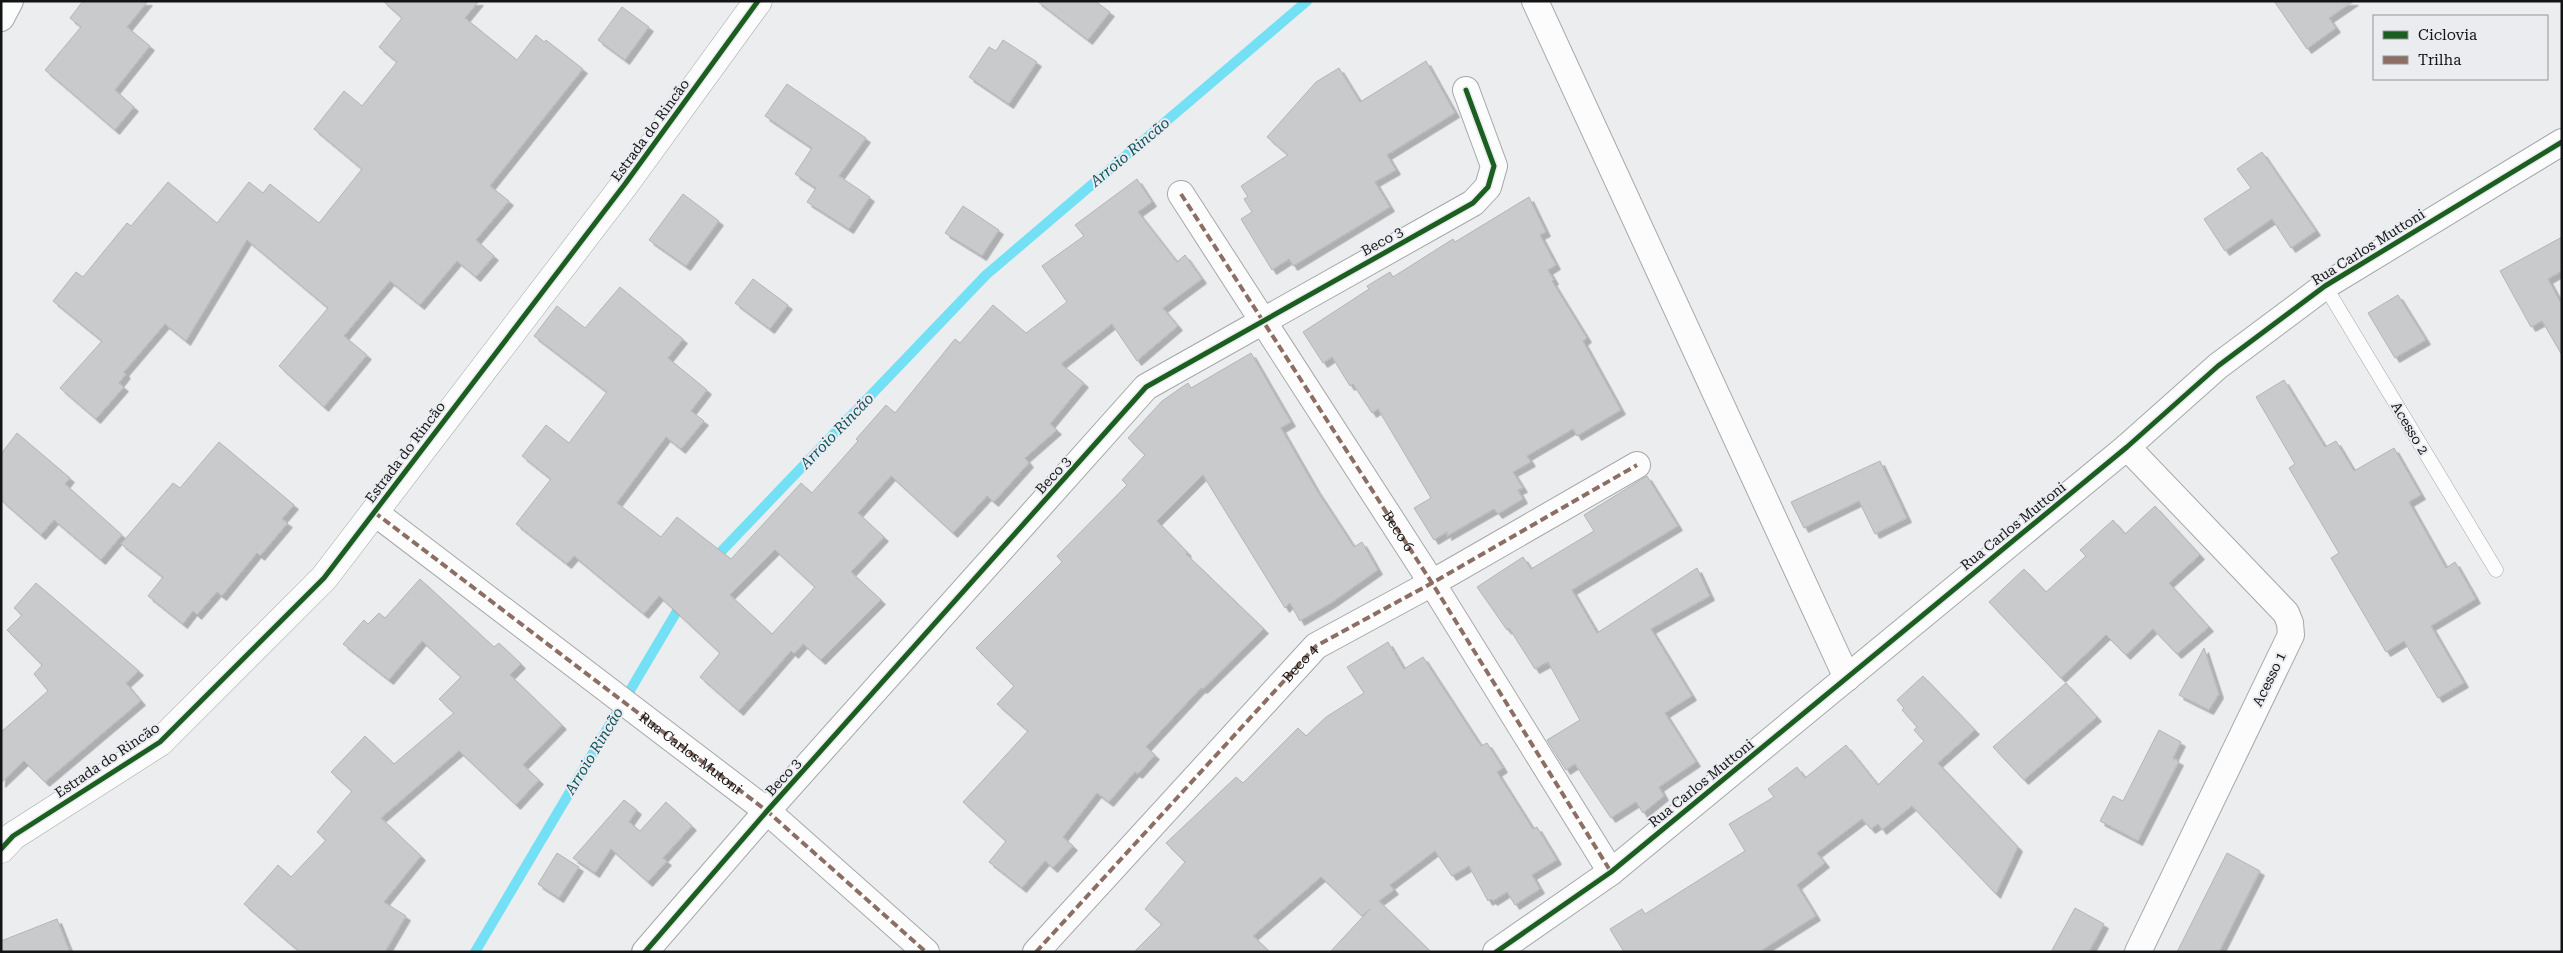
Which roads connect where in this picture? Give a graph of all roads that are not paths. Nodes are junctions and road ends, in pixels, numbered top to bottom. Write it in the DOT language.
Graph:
graph roads {
  1 [pos="10,1"];
  2 [pos="758,1"];
  3 [pos="1535,1"];
  4 [pos="1,18"];
  5 [pos="1466,90"];
  6 [pos="2562,142"];
  7 [pos="1181,194"];
  8 [pos="2325,286"];
  9 [pos="1263,320"];
  10 [pos="2127,447"];
  11 [pos="1637,465"];
  12 [pos="374,512"];
  13 [pos="2496,570"];
  14 [pos="1432,583"];
  15 [pos="1847,678"];
  16 [pos="767,811"];
  17 [pos="5,841"];
  18 [pos="1611,872"];
  19 [pos="645,952"];
  20 [pos="926,952"];
  21 [pos="1036,952"];
  22 [pos="1496,952"];
  23 [pos="2138,952"];
  1 -- 4 [label="street"];
  2 -- 12 [label="street, Estrada do Rincão"];
  3 -- 15 [label="street"];
  5 -- 9 [label="street, Beco 3"];
  6 -- 8 [label="street, Rua Carlos Muttoni"];
  7 -- 9 [label="street, Beco 6"];
  8 -- 10 [label="street, Rua Carlos Muttoni"];
  8 -- 13 [label="lane, Acesso 2"];
  9 -- 14 [label="street, Beco 6"];
  9 -- 16 [label="street, Beco 3"];
  10 -- 15 [label="street, Rua Carlos Muttoni"];
  10 -- 23 [label="street, Acesso 1"];
  11 -- 14 [label="street, Beco 4"];
  12 -- 16 [label="street, Rua Carlos Mutoni"];
  12 -- 17 [label="street, Estrada do Rincão"];
  14 -- 18 [label="street, Beco 6"];
  14 -- 21 [label="street, Beco 4"];
  15 -- 18 [label="street, Rua Carlos Muttoni"];
  16 -- 19 [label="street, Beco 3"];
  16 -- 20 [label="street, Rua Carlos Mutoni"];
  18 -- 22 [label="street, Rua Carlos Muttoni"];
}
